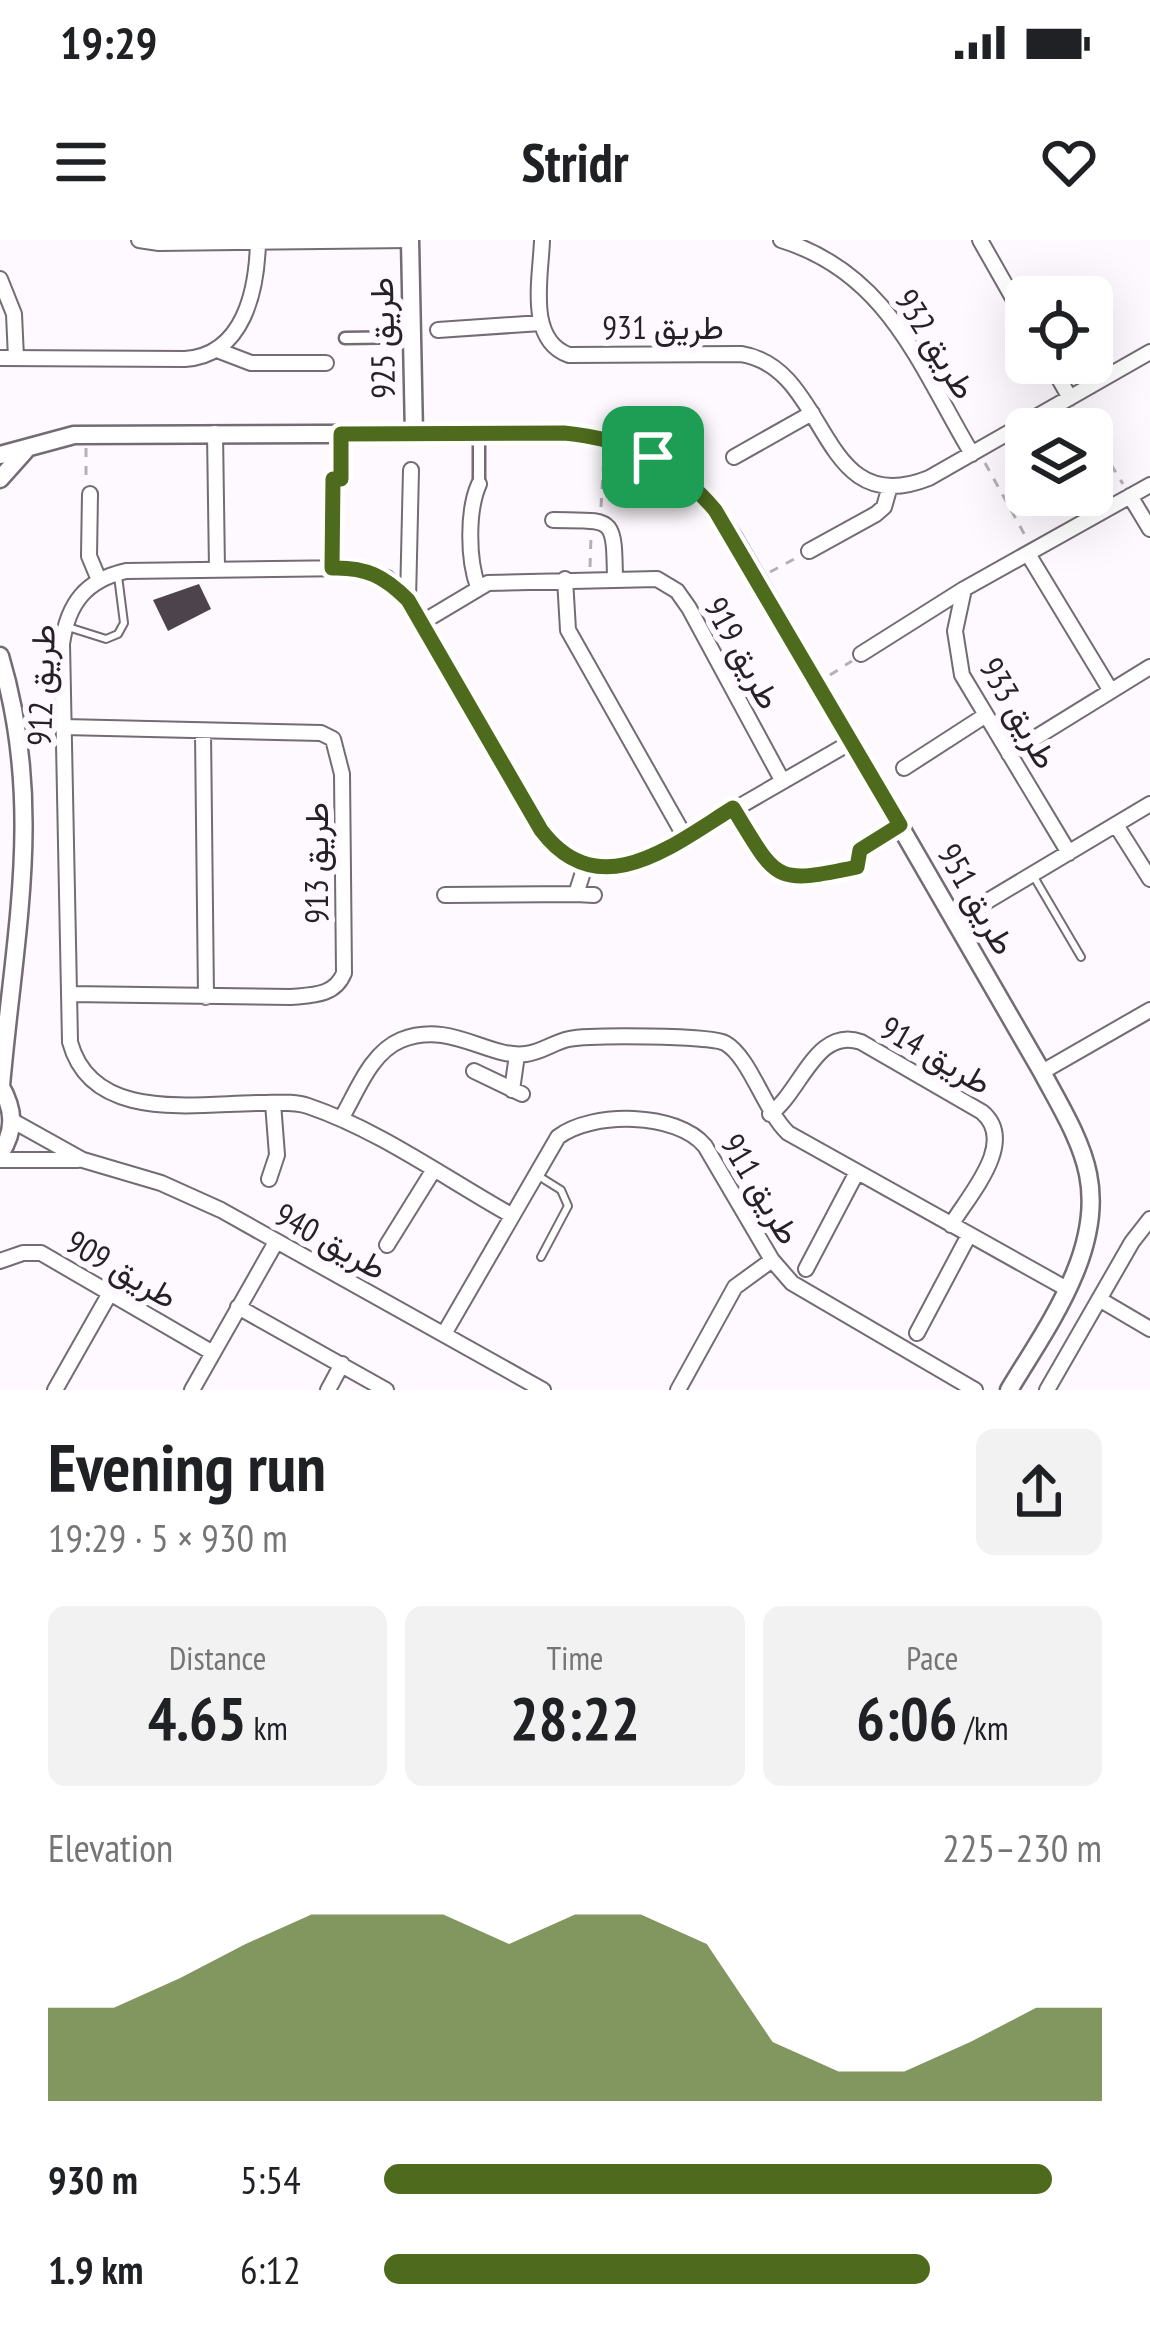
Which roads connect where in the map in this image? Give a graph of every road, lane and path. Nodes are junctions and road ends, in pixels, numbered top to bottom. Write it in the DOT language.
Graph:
graph roads {
  1 [pos="139,240"];
  2 [pos="410,240"];
  3 [pos="542,240"];
  4 [pos="781,240"];
  5 [pos="980,240"];
  6 [pos="258,241"];
  7 [pos="311,241"];
  8 [pos="0,279"];
  9 [pos="1005,284"];
  10 [pos="541,323"];
  11 [pos="438,330"];
  12 [pos="413,334"];
  13 [pos="345,338"];
  14 [pos="217,350"];
  15 [pos="1150,352"];
  16 [pos="8,358"];
  17 [pos="326,363"];
  18 [pos="1062,384"];
  19 [pos="1070,398"];
  20 [pos="1076,408"];
  21 [pos="812,413"];
  22 [pos="86,434"];
  23 [pos="215,434"];
  24 [pos="341,434"];
  25 [pos="414,434"];
  26 [pos="479,434"];
  27 [pos="604,438"];
  28 [pos="31,447"];
  29 [pos="975,452"];
  30 [pos="0,455"];
  31 [pos="734,457"];
  32 [pos="1113,469"];
  33 [pos="411,470"];
  34 [pos="0,478"];
  35 [pos="333,479"];
  36 [pos="479,484"];
  37 [pos="1150,484"];
  38 [pos="890,486"];
  39 [pos="90,494"];
  40 [pos="1130,496"];
  41 [pos="553,520"];
  42 [pos="596,521"];
  43 [pos="1150,529"];
  44 [pos="809,551"];
  45 [pos="1031,552"];
  46 [pos="332,568"];
  47 [pos="217,569"];
  48 [pos="118,573"];
  49 [pos="565,579"];
  50 [pos="590,579"];
  51 [pos="615,579"];
  52 [pos="758,579"];
  53 [pos="99,580"];
  54 [pos="478,587"];
  55 [pos="964,589"];
  56 [pos="408,600"];
  57 [pos="421,622"];
  58 [pos="65,626"];
  59 [pos="862,654"];
  60 [pos="0,656"];
  61 [pos="1150,667"];
  62 [pos="819,683"];
  63 [pos="1112,691"];
  64 [pos="986,715"];
  65 [pos="64,727"];
  66 [pos="202,732"];
  67 [pos="853,741"];
  68 [pos="1009,754"];
  69 [pos="904,768"];
  70 [pos="782,780"];
  71 [pos="877,784"];
  72 [pos="1150,805"];
  73 [pos="733,808"];
  74 [pos="900,825"];
  75 [pos="1116,825"];
  76 [pos="685,837"];
  77 [pos="1069,853"];
  78 [pos="586,863"];
  79 [pos="857,867"];
  80 [pos="1032,874"];
  81 [pos="1150,879"];
  82 [pos="576,894"];
  83 [pos="445,895"];
  84 [pos="594,895"];
  85 [pos="954,921"];
  86 [pos="1082,957"];
  87 [pos="69,994"];
  88 [pos="206,997"];
  89 [pos="1150,1010"];
  90 [pos="517,1055"];
  91 [pos="474,1071"];
  92 [pos="1042,1072"];
  93 [pos="0,1085"];
  94 [pos="273,1103"];
  95 [pos="770,1114"];
  96 [pos="341,1119"];
  97 [pos="13,1121"];
  98 [pos="0,1157"];
  99 [pos="83,1160"];
  100 [pos="433,1171"];
  101 [pos="856,1172"];
  102 [pos="534,1173"];
  103 [pos="269,1179"];
  104 [pos="511,1215"];
  105 [pos="1150,1219"];
  106 [pos="951,1225"];
  107 [pos="969,1235"];
  108 [pos="276,1242"];
  109 [pos="387,1245"];
  110 [pos="541,1256"];
  111 [pos="772,1260"];
  112 [pos="0,1261"];
  113 [pos="806,1269"];
  114 [pos="1067,1289"];
  115 [pos="110,1294"];
  116 [pos="1099,1299"];
  117 [pos="238,1307"];
  118 [pos="1150,1329"];
  119 [pos="916,1333"];
  120 [pos="444,1334"];
  121 [pos="213,1353"];
  122 [pos="343,1364"];
  123 [pos="55,1390"];
  124 [pos="192,1390"];
  125 [pos="328,1390"];
  126 [pos="386,1390"];
  127 [pos="543,1390"];
  128 [pos="678,1390"];
  129 [pos="975,1390"];
  130 [pos="1010,1390"];
  131 [pos="1047,1390"];
  1 -- 6 [label="street"];
  2 -- 7 [label="street"];
  2 -- 12 [label="street, طريق 925"];
  3 -- 10 [label="street"];
  4 -- 29 [label="street, طريق 932"];
  5 -- 9 [label="street"];
  6 -- 7 [label="street"];
  6 -- 14 [label="street"];
  8 -- 16 [label="street"];
  10 -- 11 [label="street"];
  10 -- 21 [label="street, طريق 931"];
  11 -- 12 [label="street"];
  12 -- 13 [label="street"];
  12 -- 25 [label="street, طريق 925"];
  14 -- 16 [label="street"];
  14 -- 17 [label="street"];
  15 -- 19 [label="street"];
  18 -- 19 [label="street"];
  19 -- 20 [label="path"];
  19 -- 29 [label="street"];
  21 -- 31 [label="street"];
  21 -- 38 [label="street, طريق 931"];
  22 -- 23 [label="street, طريق 951"];
  22 -- 28 [label="street, طريق 951"];
  22 -- 39 [label="path"];
  23 -- 24 [label="street, طريق 951"];
  23 -- 47 [label="street"];
  24 -- 25 [label="street, طريق 951"];
  24 -- 35 [label="path"];
  25 -- 26 [label="street, طريق 951"];
  26 -- 27 [label="street, طريق 951"];
  26 -- 36 [label="street"];
  27 -- 42 [label="path"];
  27 -- 52 [label="street, طريق 951"];
  28 -- 30 [label="street, طريق 951"];
  28 -- 34 [label="street"];
  29 -- 38 [label="street"];
  29 -- 45 [label="path"];
  32 -- 40 [label="path"];
  33 -- 56 [label="street"];
  35 -- 46 [label="street"];
  36 -- 54 [label="street"];
  37 -- 40 [label="street"];
  38 -- 44 [label="street"];
  39 -- 53 [label="street"];
  40 -- 43 [label="street"];
  40 -- 45 [label="street"];
  41 -- 42 [label="street"];
  42 -- 50 [label="path"];
  42 -- 51 [label="street"];
  44 -- 52 [label="path"];
  45 -- 55 [label="street"];
  45 -- 63 [label="street"];
  46 -- 47 [label="street"];
  46 -- 56 [label="street"];
  47 -- 48 [label="street"];
  48 -- 53 [label="street"];
  48 -- 58 [label="lane"];
  49 -- 50 [label="street, طريق 919"];
  49 -- 54 [label="street, طريق 919"];
  49 -- 76 [label="street"];
  50 -- 51 [label="street, طريق 919"];
  51 -- 70 [label="street, طريق 919"];
  52 -- 62 [label="street, طريق 951"];
  53 -- 58 [label="street, طريق 912"];
  54 -- 57 [label="street, طريق 919"];
  55 -- 59 [label="street"];
  55 -- 64 [label="street, طريق 933"];
  56 -- 57 [label="street"];
  57 -- 78 [label="street"];
  58 -- 65 [label="street, طريق 912"];
  59 -- 62 [label="path"];
  60 -- 93 [label="street"];
  61 -- 63 [label="street"];
  62 -- 67 [label="street, طريق 951"];
  63 -- 68 [label="street"];
  64 -- 68 [label="street, طريق 933"];
  64 -- 69 [label="street"];
  65 -- 66 [label="street, طريق 913"];
  65 -- 87 [label="street, طريق 912"];
  66 -- 88 [label="street"];
  66 -- 88 [label="street, طريق 913"];
  67 -- 70 [label="street"];
  67 -- 71 [label="street, طريق 951"];
  68 -- 77 [label="street, طريق 933"];
  69 -- 71 [label="street"];
  70 -- 73 [label="street"];
  71 -- 74 [label="street, طريق 951"];
  72 -- 75 [label="street"];
  73 -- 76 [label="street"];
  73 -- 79 [label="street"];
  74 -- 79 [label="path"];
  74 -- 85 [label="street, طريق 951"];
  75 -- 77 [label="street"];
  75 -- 81 [label="street"];
  76 -- 78 [label="street"];
  77 -- 80 [label="street"];
  78 -- 82 [label="street"];
  80 -- 85 [label="street"];
  80 -- 86 [label="lane"];
  82 -- 83 [label="street"];
  82 -- 84 [label="street"];
  85 -- 92 [label="street, طريق 951"];
  87 -- 88 [label="street, طريق 913"];
  87 -- 94 [label="street, طريق 912"];
  89 -- 92 [label="street"];
  90 -- 91 [label="street"];
  90 -- 95 [label="street"];
  90 -- 96 [label="street"];
  92 -- 114 [label="street, طريق 951"];
  93 -- 97 [label="street"];
  94 -- 96 [label="street, طريق 912"];
  94 -- 103 [label="street"];
  95 -- 101 [label="street"];
  95 -- 106 [label="street, طريق 914"];
  96 -- 100 [label="street, طريق 912"];
  97 -- 98 [label="street"];
  97 -- 99 [label="street, طريق 940"];
  98 -- 99 [label="street, طريق 940"];
  99 -- 108 [label="street, طريق 940"];
  100 -- 104 [label="street, طريق 912"];
  100 -- 109 [label="street"];
  101 -- 106 [label="street"];
  101 -- 113 [label="street"];
  102 -- 104 [label="street, طريق 911"];
  102 -- 110 [label="lane"];
  102 -- 111 [label="street, طريق 911"];
  104 -- 120 [label="street, طريق 911"];
  105 -- 116 [label="street"];
  106 -- 107 [label="street"];
  107 -- 114 [label="street"];
  107 -- 119 [label="street"];
  108 -- 117 [label="street"];
  108 -- 120 [label="street, طريق 940"];
  111 -- 128 [label="street"];
  111 -- 129 [label="street, طريق 911"];
  112 -- 115 [label="street, طريق 909"];
  114 -- 130 [label="street, طريق 951"];
  115 -- 121 [label="street, طريق 909"];
  115 -- 123 [label="street"];
  116 -- 118 [label="street"];
  116 -- 131 [label="street"];
  117 -- 121 [label="street"];
  117 -- 122 [label="street"];
  120 -- 127 [label="street, طريق 940"];
  121 -- 124 [label="street"];
  122 -- 125 [label="street"];
  122 -- 126 [label="street"];
}
